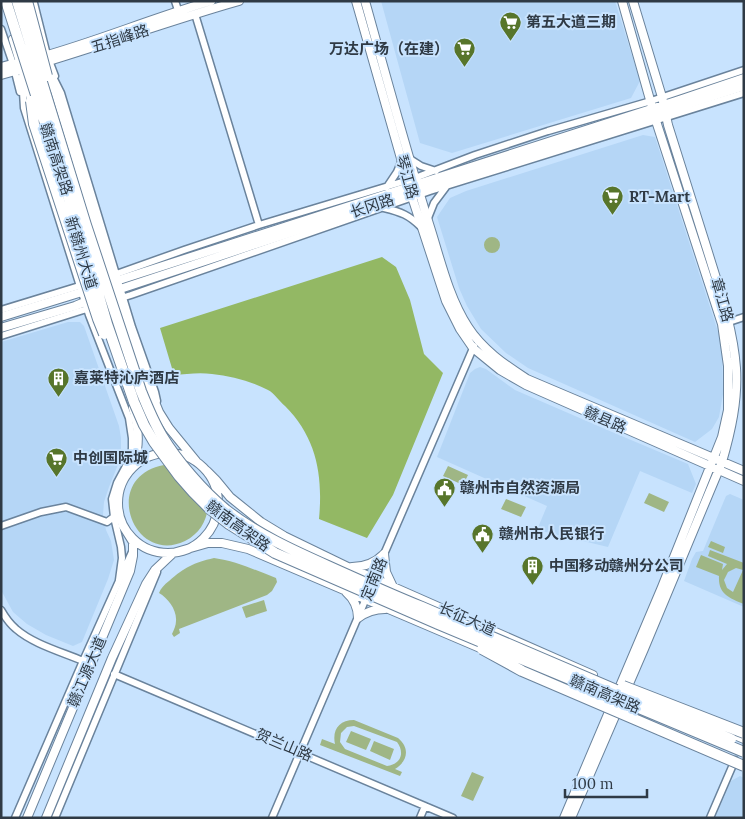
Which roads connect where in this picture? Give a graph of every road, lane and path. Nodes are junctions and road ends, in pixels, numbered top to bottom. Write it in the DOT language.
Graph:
graph roads {
  1 [pos="2,1"];
  2 [pos="6,1"];
  3 [pos="17,1"];
  4 [pos="175,1"];
  5 [pos="210,1"];
  6 [pos="239,1"];
  7 [pos="356,1"];
  8 [pos="365,1"];
  9 [pos="622,1"];
  10 [pos="632,1"];
  11 [pos="30,2"];
  12 [pos="178,10"];
  13 [pos="195,14"];
  14 [pos="1,27"];
  15 [pos="46,59"];
  16 [pos="1,67"];
  17 [pos="17,67"];
  18 [pos="744,70"];
  19 [pos="1,75"];
  20 [pos="744,78"];
  21 [pos="744,86"];
  22 [pos="744,93"];
  23 [pos="28,105"];
  24 [pos="665,108"];
  25 [pos="653,111"];
  26 [pos="406,160"];
  27 [pos="436,171"];
  28 [pos="446,186"];
  29 [pos="387,187"];
  30 [pos="414,188"];
  31 [pos="383,208"];
  32 [pos="428,218"];
  33 [pos="259,225"];
  34 [pos="422,228"];
  35 [pos="115,278"];
  36 [pos="92,286"];
  37 [pos="81,289"];
  38 [pos="118,290"];
  39 [pos="118,301"];
  40 [pos="96,302"];
  41 [pos="87,306"];
  42 [pos="1,310"];
  43 [pos="1,317"];
  44 [pos="744,317"];
  45 [pos="726,323"];
  46 [pos="1,328"];
  47 [pos="1,336"];
  48 [pos="475,344"];
  49 [pos="134,402"];
  50 [pos="714,458"];
  51 [pos="196,461"];
  52 [pos="710,466"];
  53 [pos="720,466"];
  54 [pos="207,471"];
  55 [pos="744,471"];
  56 [pos="126,476"];
  57 [pos="744,480"];
  58 [pos="116,515"];
  59 [pos="1,526"];
  60 [pos="123,526"];
  61 [pos="133,549"];
  62 [pos="188,549"];
  63 [pos="179,552"];
  64 [pos="384,554"];
  65 [pos="160,564"];
  66 [pos="348,567"];
  67 [pos="374,578"];
  68 [pos="119,580"];
  69 [pos="394,586"];
  70 [pos="341,588"];
  71 [pos="366,600"];
  72 [pos="387,609"];
  73 [pos="1,610"];
  74 [pos="358,618"];
  75 [pos="516,647"];
  76 [pos="83,660"];
  77 [pos="114,674"];
  78 [pos="623,688"];
  79 [pos="615,706"];
  80 [pos="744,733"];
  81 [pos="744,739"];
  82 [pos="744,745"];
  83 [pos="300,752"];
  84 [pos="742,760"];
  85 [pos="425,806"];
  86 [pos="15,818"];
  87 [pos="26,818"];
  88 [pos="46,818"];
  89 [pos="55,818"];
  90 [pos="272,818"];
  91 [pos="420,818"];
  92 [pos="453,818"];
  93 [pos="564,818"];
  94 [pos="571,818"];
  95 [pos="710,818"];
  1 -- 17 [label="main road, 新赣州大道"];
  2 -- 49 [label="highway, 赣南高架路, bridge"];
  3 -- 39 [label="highway, 赣南高架路, bridge"];
  4 -- 12 [label="street"];
  5 -- 12 [label="main road, 五指峰路"];
  6 -- 13 [label="main road, 五指峰路"];
  7 -- 26 [label="main road, 琴江路"];
  8 -- 26 [label="main road, 琴江路"];
  9 -- 25 [label="main road, 章江路"];
  10 -- 24 [label="main road, 章江路"];
  11 -- 15 [label="main road, 新赣州大道"];
  11 -- 39 [label="highway, bridge"];
  12 -- 15 [label="main road, 五指峰路"];
  13 -- 15 [label="main road, 五指峰路"];
  13 -- 33 [label="street"];
  14 -- 17 [label="street"];
  15 -- 17 [label="main road, 五指峰路"];
  15 -- 35 [label="main road, 新赣州大道"];
  15 -- 35 [label="street"];
  16 -- 17 [label="main road, 五指峰路"];
  17 -- 19 [label="main road, 五指峰路"];
  17 -- 23 [label="main road, 新赣州大道"];
  18 -- 24 [label="street"];
  20 -- 24 [label="main road, 长冈路"];
  21 -- 24 [label="main road, 长冈路"];
  22 -- 24 [label="street"];
  23 -- 36 [label="main road, 新赣州大道"];
  23 -- 37 [label="street"];
  23 -- 49 [label="highway, bridge"];
  24 -- 25 [label="main road, 长冈路"];
  24 -- 25 [label="street"];
  24 -- 45 [label="main road, 章江路"];
  25 -- 27 [label="street"];
  25 -- 28 [label="street"];
  25 -- 30 [label="main road, 长冈路"];
  25 -- 45 [label="main road, 章江路"];
  26 -- 27 [label="street"];
  26 -- 29 [label="street"];
  26 -- 30 [label="main road, 琴江路"];
  27 -- 30 [label="street"];
  28 -- 30 [label="street"];
  28 -- 32 [label="street"];
  29 -- 30 [label="street"];
  29 -- 33 [label="street"];
  30 -- 31 [label="street"];
  30 -- 32 [label="main road, 琴江路"];
  30 -- 34 [label="main road, 琴江路"];
  30 -- 35 [label="main road, 长冈路"];
  30 -- 38 [label="main road, 长冈路"];
  31 -- 34 [label="street"];
  31 -- 39 [label="street"];
  32 -- 48 [label="main road, 琴江路"];
  33 -- 35 [label="street"];
  34 -- 48 [label="main road, 琴江路"];
  35 -- 36 [label="main road, 长冈路"];
  35 -- 38 [label="main road, 新赣州大道"];
  36 -- 37 [label="main road, 长冈路"];
  36 -- 40 [label="main road, 新赣州大道"];
  37 -- 41 [label="street"];
  37 -- 42 [label="street"];
  37 -- 43 [label="main road, 长冈路"];
  38 -- 39 [label="main road, 新赣州大道"];
  38 -- 40 [label="main road, 长冈路"];
  39 -- 40 [label="street"];
  39 -- 51 [label="main road, 新赣州大道"];
  39 -- 75 [label="highway, 赣南高架路, bridge"];
  40 -- 41 [label="main road, 长冈路"];
  40 -- 56 [label="main road, 新赣州大道"];
  41 -- 46 [label="main road, 长冈路"];
  41 -- 47 [label="street"];
  41 -- 58 [label="street"];
  44 -- 45 [label="street"];
  45 -- 50 [label="main road, 章江路"];
  45 -- 53 [label="main road, 章江路"];
  48 -- 50 [label="main road, 赣县路"];
  48 -- 52 [label="main road, 赣县路"];
  48 -- 64 [label="street, 定南路"];
  49 -- 84 [label="highway, 赣南高架路, bridge"];
  50 -- 52 [label="main road, 章江路"];
  50 -- 53 [label="main road, 赣县路"];
  51 -- 54 [label="main road, 新赣州大道"];
  51 -- 56 [label="main road"];
  52 -- 53 [label="main road, 赣县路"];
  52 -- 78 [label="main road, 章江路"];
  53 -- 55 [label="main road, 赣县路"];
  53 -- 57 [label="main road, 赣县路"];
  53 -- 78 [label="main road, 章江路"];
  54 -- 62 [label="main road"];
  54 -- 66 [label="main road, 长征大道"];
  56 -- 58 [label="main road, 新赣州大道"];
  58 -- 59 [label="street"];
  58 -- 60 [label="main road, 新赣州大道"];
  58 -- 68 [label="street"];
  60 -- 61 [label="main road"];
  60 -- 63 [label="main road"];
  61 -- 68 [label="street"];
  61 -- 87 [label="main road, 赣江源大道"];
  62 -- 63 [label="main road, 赣江源大道"];
  62 -- 70 [label="main road, 长征大道"];
  63 -- 65 [label="main road, 赣江源大道"];
  64 -- 66 [label="main road"];
  64 -- 67 [label="street, 定南路"];
  64 -- 69 [label="main road"];
  65 -- 77 [label="street"];
  65 -- 88 [label="main road, 赣江源大道"];
  66 -- 67 [label="main road, 长征大道"];
  67 -- 69 [label="main road, 长征大道"];
  67 -- 71 [label="street, 定南路"];
  68 -- 76 [label="street"];
  69 -- 78 [label="main road, 长征大道"];
  70 -- 71 [label="main road, 长征大道"];
  70 -- 74 [label="main road"];
  71 -- 72 [label="main road, 长征大道"];
  71 -- 74 [label="street, 定南路"];
  72 -- 74 [label="main road"];
  72 -- 79 [label="main road, 长征大道"];
  73 -- 76 [label="street"];
  74 -- 83 [label="street, 定南路"];
  75 -- 80 [label="highway, bridge"];
  75 -- 82 [label="highway, 赣南高架路, bridge"];
  76 -- 86 [label="street"];
  77 -- 83 [label="street, 贺兰山路"];
  77 -- 89 [label="street"];
  78 -- 79 [label="main road, 章江路"];
  78 -- 81 [label="main road, 长征大道"];
  79 -- 84 [label="main road, 长征大道"];
  79 -- 93 [label="main road"];
  79 -- 94 [label="main road"];
  83 -- 85 [label="street, 贺兰山路"];
  83 -- 90 [label="street, 定南路"];
  84 -- 95 [label="street"];
  85 -- 91 [label="street"];
  85 -- 92 [label="street, 贺兰山路"];
}
